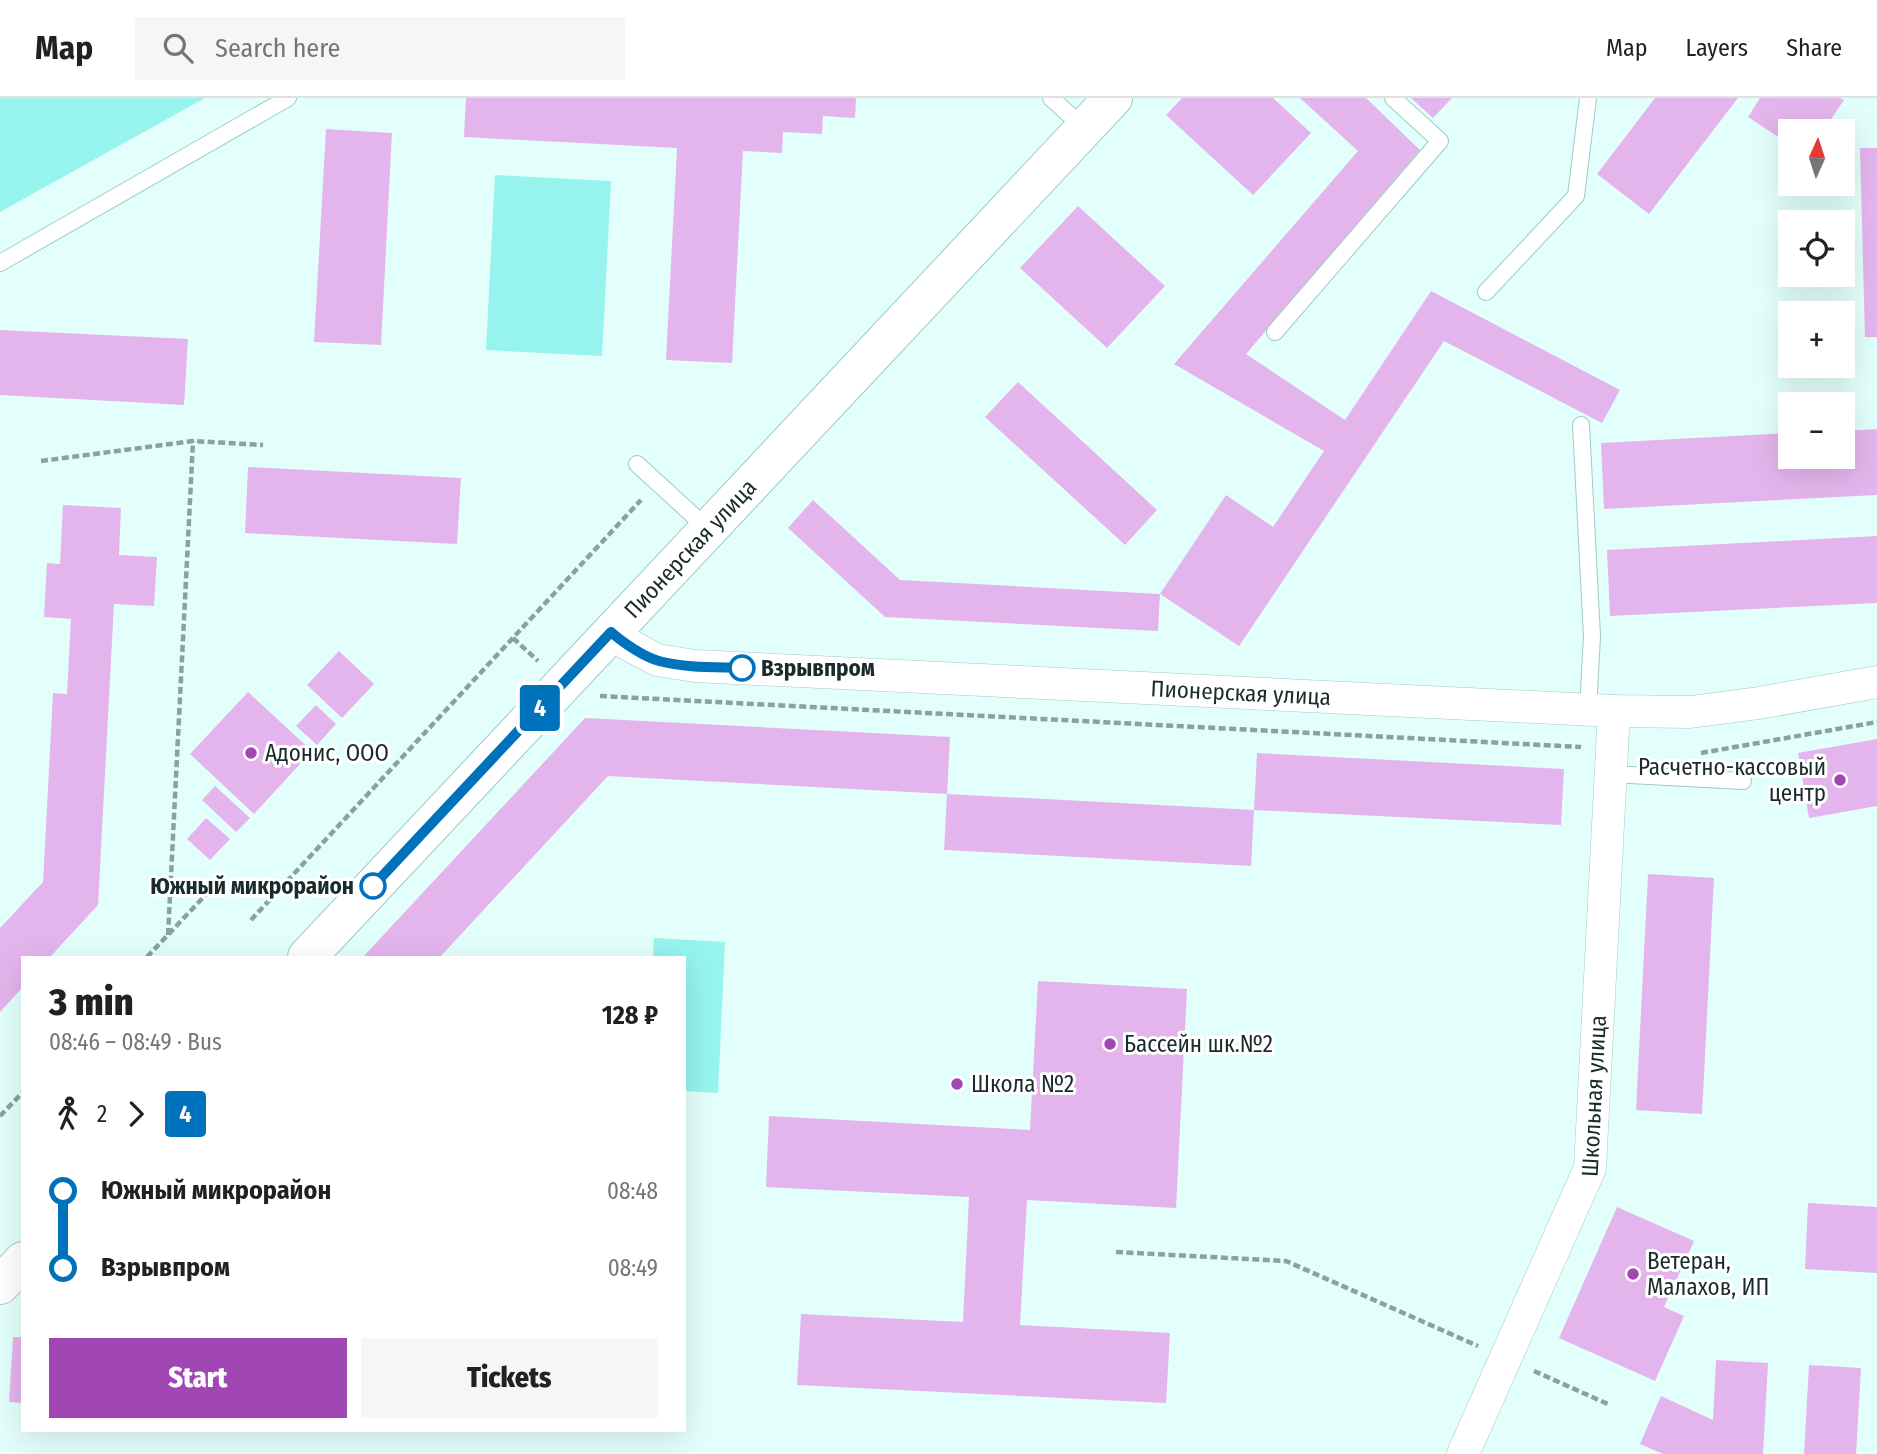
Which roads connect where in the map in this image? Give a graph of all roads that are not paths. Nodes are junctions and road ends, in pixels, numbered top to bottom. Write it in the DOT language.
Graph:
graph roads {
  1 [pos="288,98"];
  2 [pos="1051,98"];
  3 [pos="1113,98"];
  4 [pos="1393,98"];
  5 [pos="1588,98"];
  6 [pos="1084,128"];
  7 [pos="0,262"];
  8 [pos="1486,292"];
  9 [pos="1275,332"];
  10 [pos="1581,425"];
  11 [pos="637,464"];
  12 [pos="708,529"];
  13 [pos="611,632"];
  14 [pos="1877,682"];
  15 [pos="1601,710"];
  16 [pos="1611,774"];
  17 [pos="1743,780"];
  18 [pos="308,956"];
  19 [pos="21,1263"];
  20 [pos="0,1285"];
  21 [pos="1463,1454"];
  1 -- 7 [label="lane"];
  2 -- 6 [label="lane"];
  3 -- 6 [label="street, Пионерская улица"];
  4 -- 9 [label="lane"];
  5 -- 8 [label="lane"];
  6 -- 12 [label="street, Пионерская улица"];
  10 -- 15 [label="lane"];
  11 -- 12 [label="lane"];
  12 -- 13 [label="street, Пионерская улица"];
  13 -- 15 [label="street, Пионерская улица"];
  13 -- 18 [label="street, Пионерская улица"];
  14 -- 15 [label="street, Пионерская улица"];
  15 -- 16 [label="street, Школьная улица"];
  16 -- 17 [label="lane"];
  16 -- 21 [label="street, Школьная улица"];
  19 -- 20 [label="street"];
}
